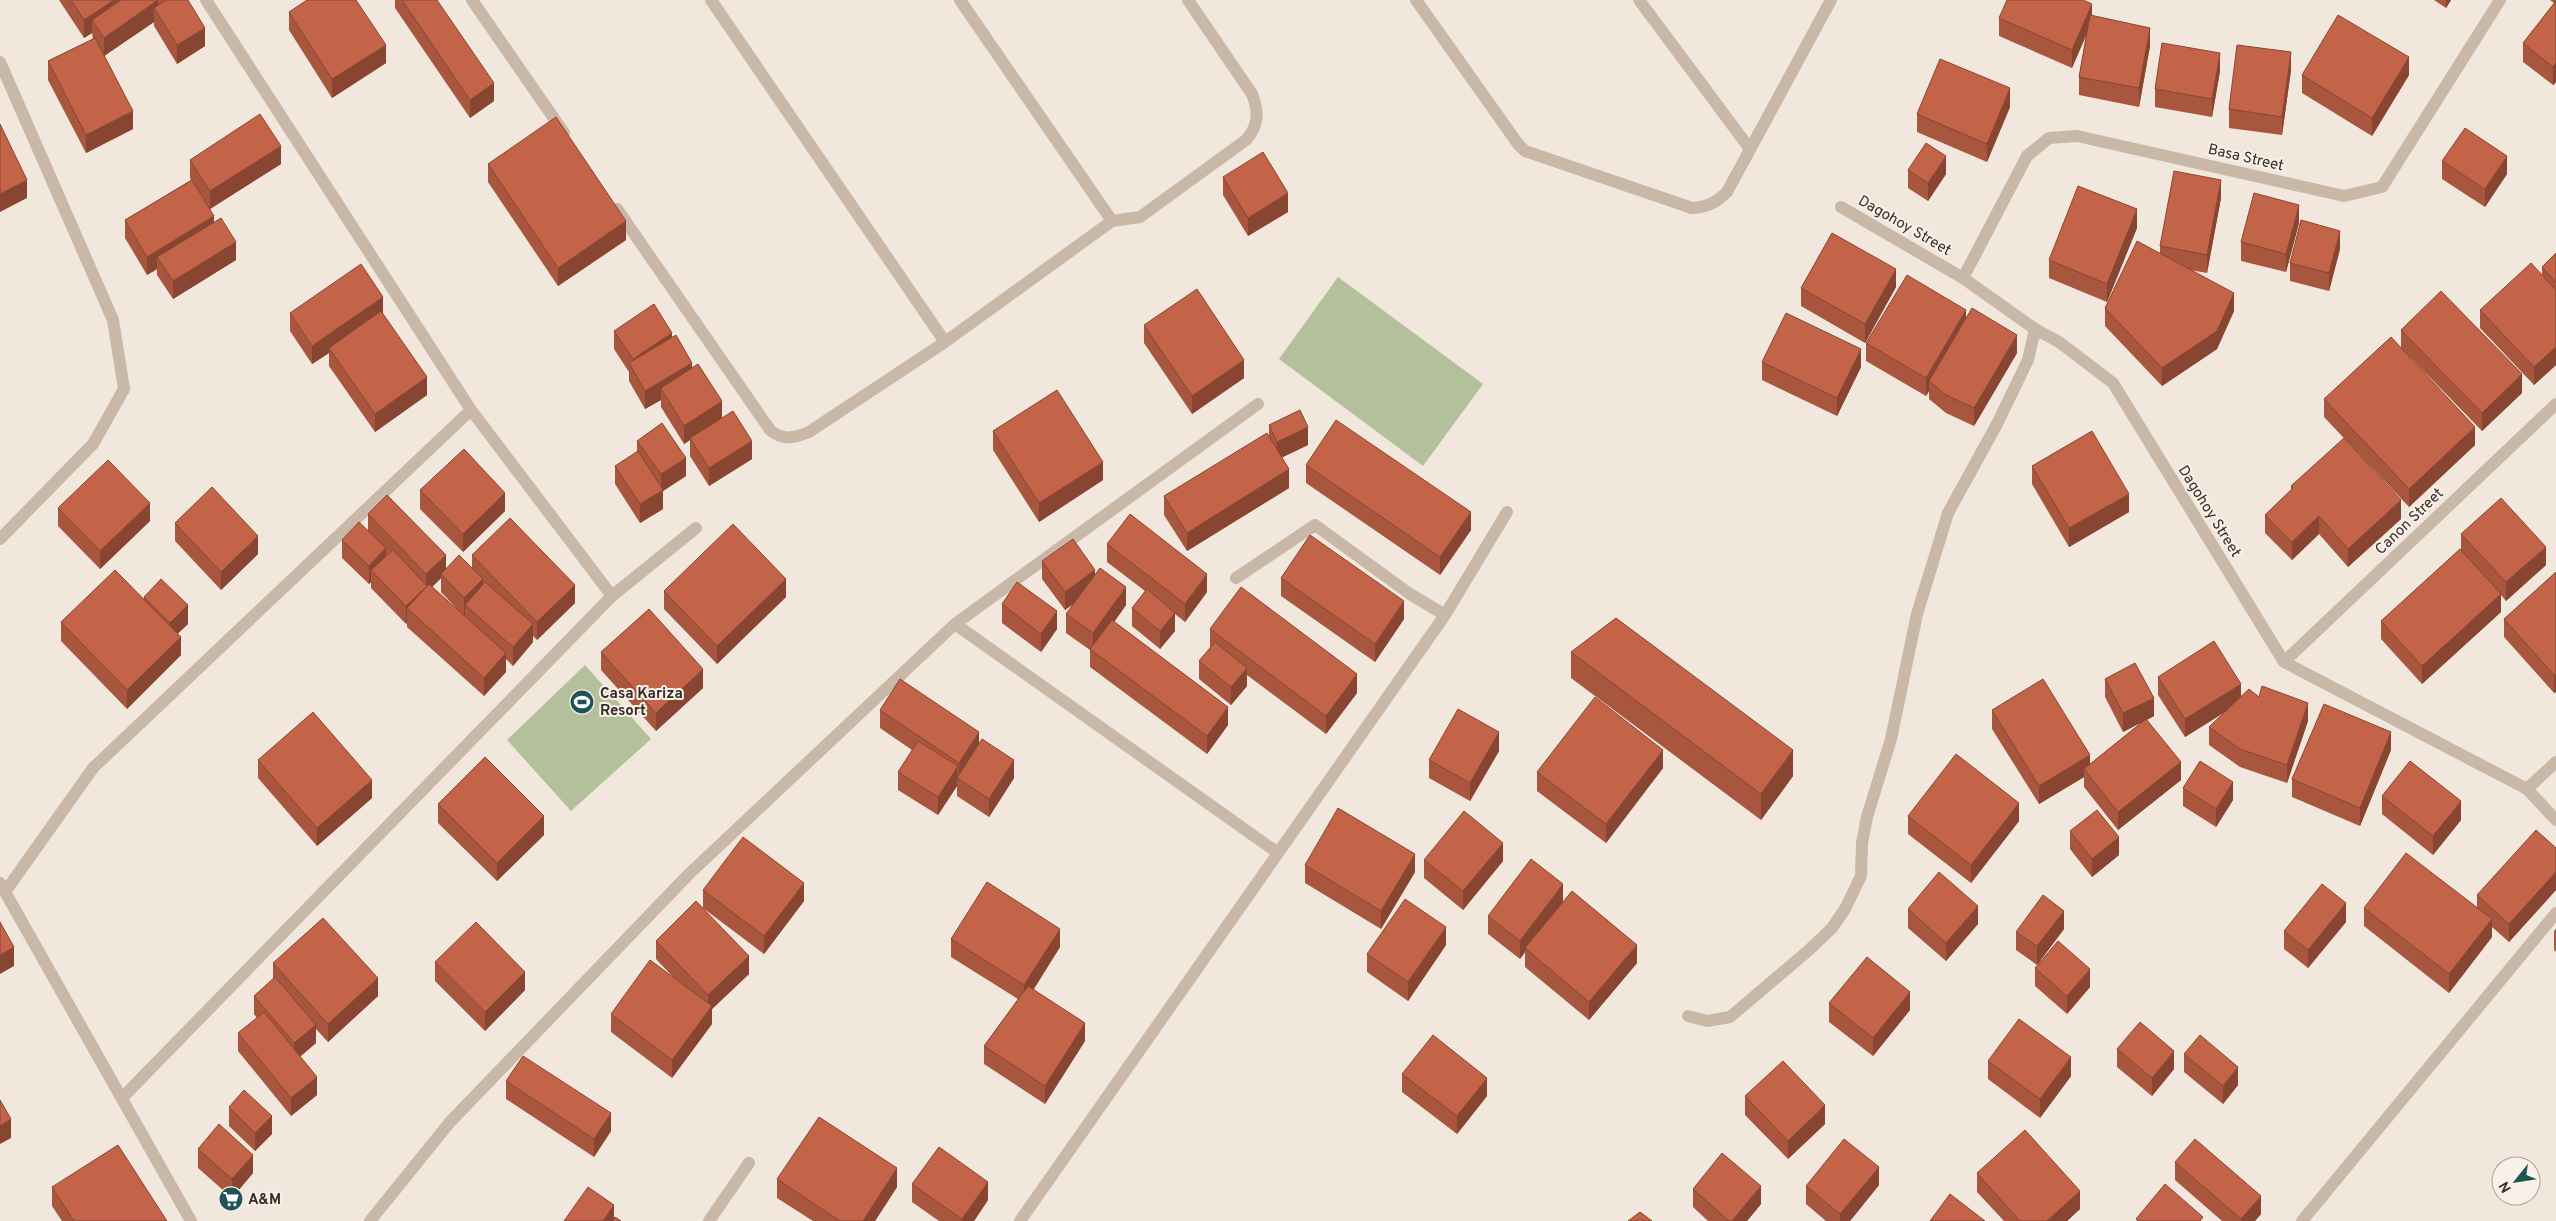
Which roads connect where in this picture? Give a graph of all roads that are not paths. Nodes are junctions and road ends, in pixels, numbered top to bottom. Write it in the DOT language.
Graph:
graph roads {
  1 [pos="206,0"];
  2 [pos="472,0"];
  3 [pos="711,0"];
  4 [pos="960,0"];
  5 [pos="1188,0"];
  6 [pos="1416,0"];
  7 [pos="1639,0"];
  8 [pos="1831,0"];
  9 [pos="2500,0"];
  10 [pos="0,62"];
  11 [pos="573,146"];
  12 [pos="1750,149"];
  13 [pos="607,195"];
  14 [pos="1841,207"];
  15 [pos="1112,221"];
  16 [pos="1963,278"];
  17 [pos="2034,329"];
  18 [pos="946,342"];
  19 [pos="1258,404"];
  20 [pos="2556,404"];
  21 [pos="471,410"];
  22 [pos="1507,512"];
  23 [pos="696,528"];
  24 [pos="0,539"];
  25 [pos="1236,578"];
  26 [pos="612,596"];
  27 [pos="1445,615"];
  28 [pos="954,624"];
  29 [pos="2284,662"];
  30 [pos="2556,762"];
  31 [pos="2527,789"];
  32 [pos="2556,820"];
  33 [pos="1278,853"];
  34 [pos="3,888"];
  35 [pos="2556,913"];
  36 [pos="1688,1016"];
  37 [pos="122,1098"];
  38 [pos="749,1163"];
  39 [pos="191,1221"];
  40 [pos="370,1221"];
  41 [pos="709,1221"];
  42 [pos="1020,1221"];
  43 [pos="2302,1221"];
  1 -- 21 [label="street"];
  2 -- 11 [label="street"];
  3 -- 18 [label="street"];
  4 -- 15 [label="street"];
  5 -- 15 [label="street"];
  6 -- 12 [label="street"];
  7 -- 12 [label="street"];
  8 -- 12 [label="street"];
  9 -- 16 [label="street, Basa Street"];
  10 -- 24 [label="street"];
  13 -- 18 [label="street"];
  14 -- 16 [label="street, Dagohoy Street"];
  15 -- 18 [label="street"];
  16 -- 17 [label="street, Dagohoy Street"];
  17 -- 29 [label="street, Dagohoy Street"];
  17 -- 36 [label="street"];
  19 -- 28 [label="street"];
  20 -- 29 [label="street, Canon Street"];
  21 -- 26 [label="street"];
  21 -- 34 [label="street"];
  22 -- 27 [label="street"];
  23 -- 26 [label="street"];
  25 -- 27 [label="street"];
  26 -- 37 [label="street"];
  27 -- 33 [label="street"];
  28 -- 33 [label="street"];
  28 -- 40 [label="street"];
  29 -- 31 [label="street"];
  30 -- 31 [label="street"];
  31 -- 32 [label="street"];
  33 -- 42 [label="street"];
  34 -- 37 [label="street"];
  35 -- 43 [label="street"];
  37 -- 39 [label="street"];
  38 -- 41 [label="street"];
}
